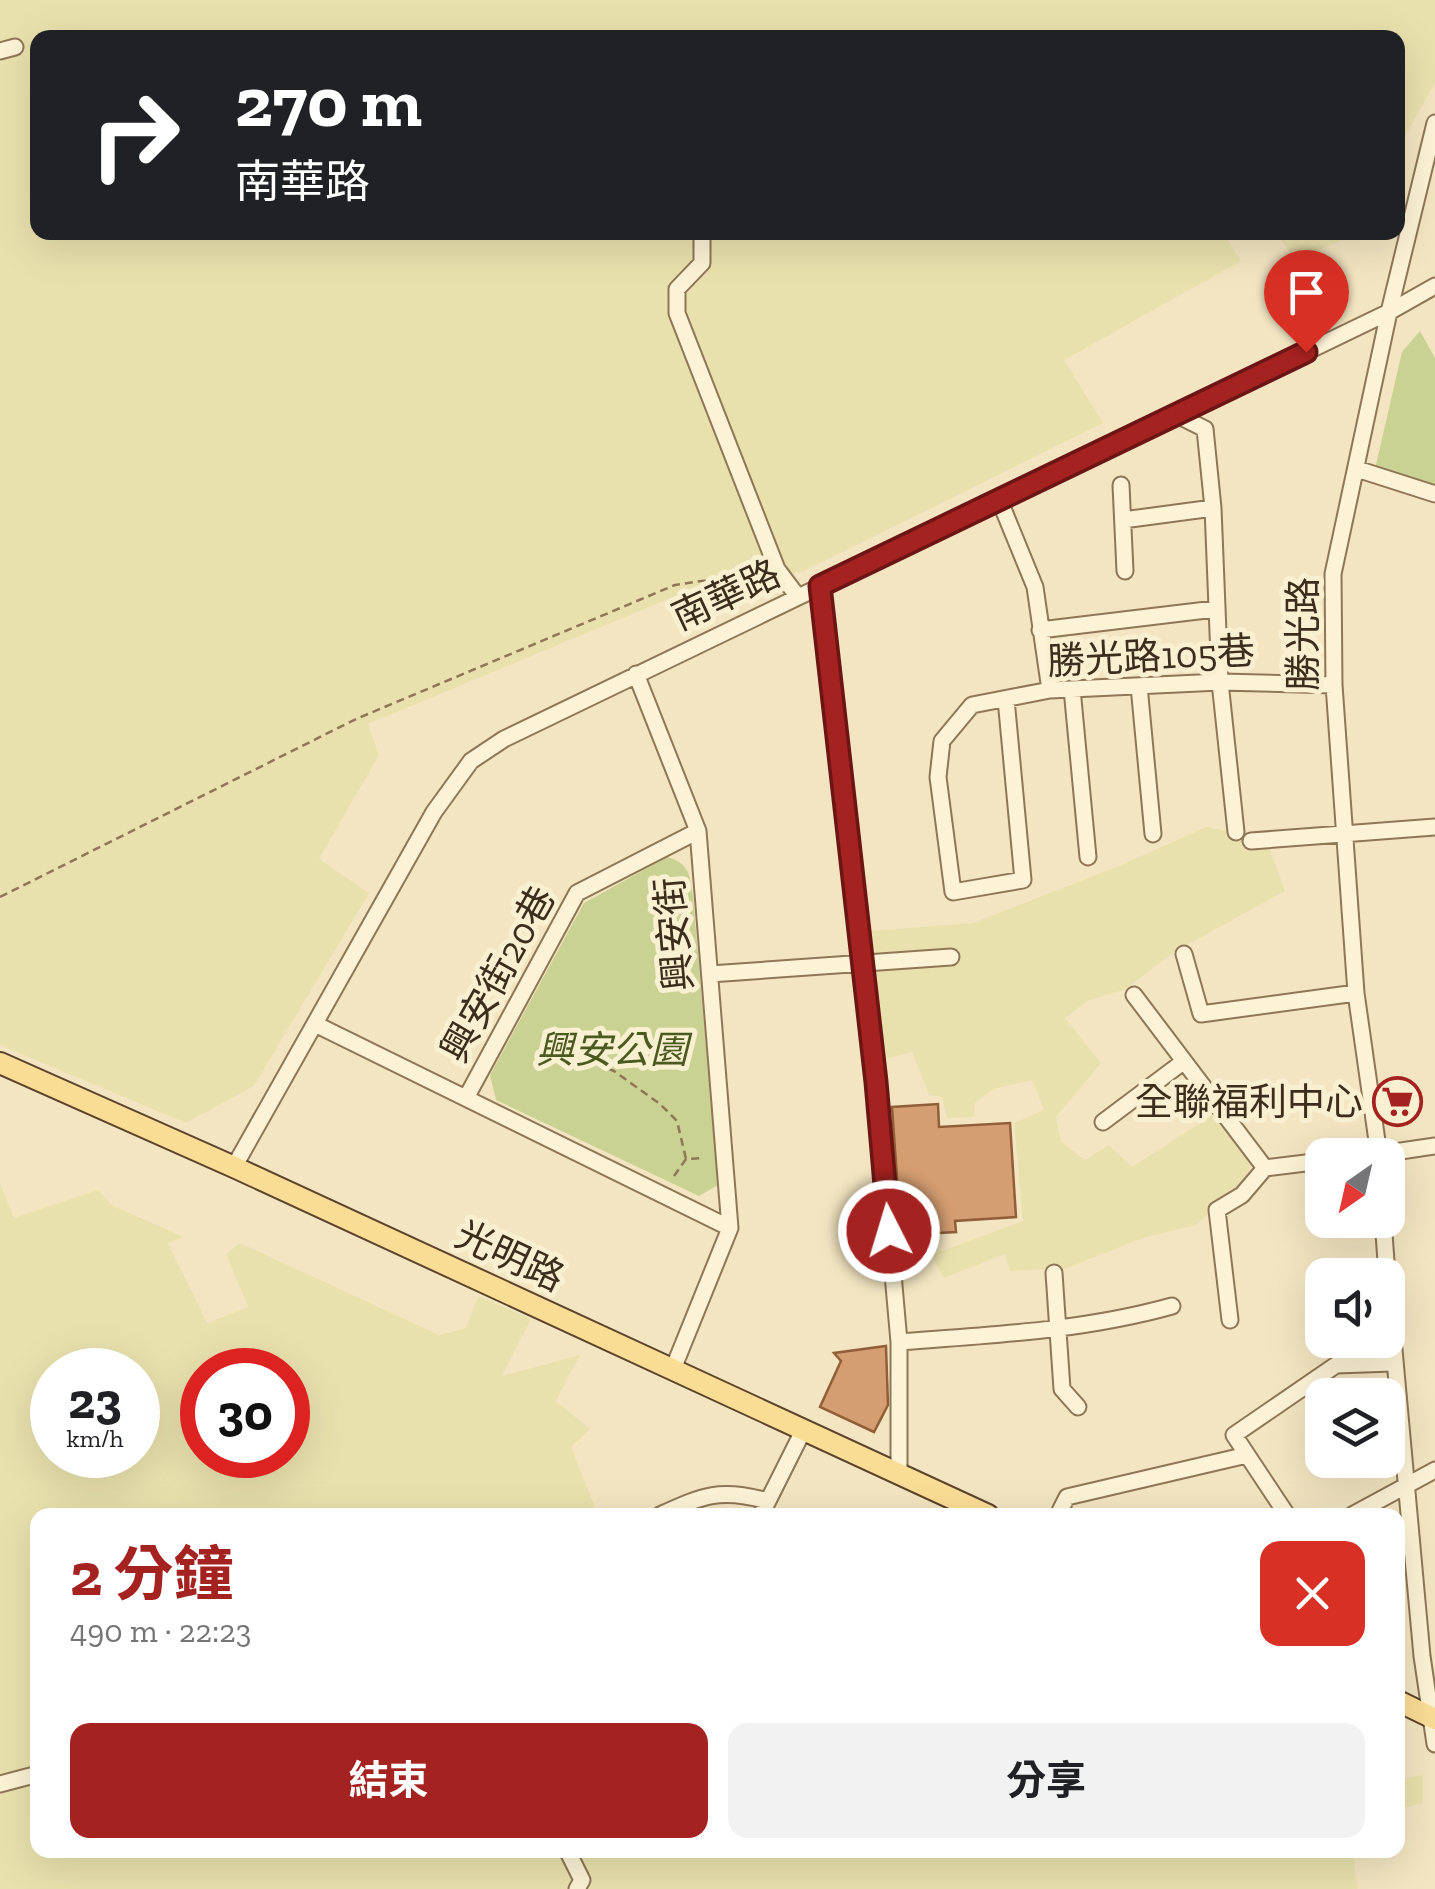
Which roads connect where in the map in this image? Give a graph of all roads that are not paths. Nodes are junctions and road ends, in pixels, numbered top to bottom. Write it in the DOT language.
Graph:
graph roads {
  1 [pos="1435,123"];
  2 [pos="702,240"];
  3 [pos="1435,286"];
  4 [pos="1389,312"];
  5 [pos="1176,414"];
  6 [pos="1356,469"];
  7 [pos="1121,486"];
  8 [pos="1435,494"];
  9 [pos="999,499"];
  10 [pos="1214,508"];
  11 [pos="1122,520"];
  12 [pos="1125,571"];
  13 [pos="820,586"];
  14 [pos="798,597"];
  15 [pos="1215,609"];
  16 [pos="1040,630"];
  17 [pos="636,674"];
  18 [pos="1220,682"];
  19 [pos="1334,684"];
  20 [pos="1138,686"];
  21 [pos="1050,690"];
  22 [pos="1072,690"];
  23 [pos="1006,699"];
  24 [pos="1435,827"];
  25 [pos="698,831"];
  26 [pos="1236,832"];
  27 [pos="1153,834"];
  28 [pos="1344,836"];
  29 [pos="1251,841"];
  30 [pos="1088,856"];
  31 [pos="1184,954"];
  32 [pos="950,957"];
  33 [pos="862,963"];
  34 [pos="710,974"];
  35 [pos="1356,994"];
  36 [pos="1134,995"];
  37 [pos="315,1024"];
  38 [pos="1182,1062"];
  39 [pos="0,1063"];
  40 [pos="466,1098"];
  41 [pos="1103,1122"];
  42 [pos="1375,1138"];
  43 [pos="1435,1146"];
  44 [pos="1405,1151"];
  45 [pos="1305,1163"];
  46 [pos="234,1167"];
  47 [pos="1265,1168"];
  48 [pos="730,1228"];
  49 [pos="1054,1274"];
  50 [pos="1172,1306"];
  51 [pos="1230,1320"];
  52 [pos="1058,1330"];
  53 [pos="899,1342"];
  54 [pos="1393,1358"];
  55 [pos="1393,1363"];
  56 [pos="673,1369"];
  57 [pos="1078,1407"];
  58 [pos="804,1429"];
  59 [pos="1248,1455"];
  60 [pos="1435,1470"];
  61 [pos="899,1474"];
  62 [pos="1407,1485"];
  63 [pos="675,1508"];
  64 [pos="764,1508"];
  65 [pos="973,1508"];
  66 [pos="1062,1508"];
  67 [pos="1282,1508"];
  68 [pos="1365,1508"];
  69 [pos="1428,1654"];
  70 [pos="1405,1704"];
  71 [pos="1434,1718"];
  72 [pos="1435,1744"];
  73 [pos="30,1776"];
  74 [pos="0,1784"];
  75 [pos="571,1858"];
  76 [pos="577,1889"];
  1 -- 4 [label="street, 勝光路"];
  2 -- 14 [label="street"];
  3 -- 4 [label="street, 南華路"];
  4 -- 5 [label="street, 南華路"];
  4 -- 6 [label="street, 勝光路"];
  5 -- 9 [label="street, 南華路"];
  5 -- 10 [label="street"];
  6 -- 8 [label="street"];
  6 -- 19 [label="street, 勝光路"];
  7 -- 11 [label="street"];
  9 -- 13 [label="street, 南華路"];
  9 -- 16 [label="street"];
  10 -- 11 [label="street"];
  10 -- 15 [label="street"];
  11 -- 12 [label="street"];
  13 -- 14 [label="street, 南華路"];
  13 -- 33 [label="street"];
  14 -- 17 [label="street, 南華路"];
  15 -- 16 [label="street"];
  15 -- 18 [label="street"];
  16 -- 21 [label="street"];
  17 -- 25 [label="street, 興安街"];
  17 -- 37 [label="street, 南華路"];
  18 -- 19 [label="street, 勝光路105巷"];
  18 -- 20 [label="street, 勝光路105巷"];
  18 -- 26 [label="street"];
  19 -- 28 [label="street, 勝光路"];
  20 -- 22 [label="street, 勝光路105巷"];
  20 -- 27 [label="street"];
  21 -- 22 [label="street, 勝光路105巷"];
  21 -- 23 [label="street, 勝光路105巷"];
  22 -- 30 [label="street"];
  23 -- 23 [label="street, 勝光路105巷"];
  24 -- 28 [label="street"];
  25 -- 34 [label="street, 興安街"];
  25 -- 40 [label="street, 興安街20巷"];
  28 -- 29 [label="street"];
  28 -- 35 [label="street, 勝光路"];
  31 -- 35 [label="street"];
  32 -- 33 [label="street"];
  33 -- 34 [label="street"];
  33 -- 53 [label="street"];
  34 -- 48 [label="street, 興安街"];
  35 -- 42 [label="street, 勝光路"];
  36 -- 38 [label="street"];
  37 -- 40 [label="street"];
  37 -- 46 [label="street, 南華路"];
  38 -- 41 [label="street"];
  38 -- 47 [label="street"];
  39 -- 46 [label="main road, 光明路"];
  40 -- 48 [label="street"];
  43 -- 44 [label="street"];
  45 -- 47 [label="street"];
  46 -- 56 [label="main road, 光明路"];
  47 -- 51 [label="street"];
  48 -- 56 [label="street, 興安街"];
  49 -- 52 [label="street"];
  50 -- 52 [label="street"];
  52 -- 53 [label="street"];
  52 -- 57 [label="street"];
  53 -- 61 [label="street"];
  54 -- 55 [label="street"];
  55 -- 59 [label="street"];
  55 -- 62 [label="street"];
  56 -- 58 [label="main road, 光明路"];
  58 -- 61 [label="main road, 光明路"];
  58 -- 64 [label="street"];
  59 -- 66 [label="street"];
  59 -- 67 [label="street"];
  60 -- 62 [label="street"];
  61 -- 65 [label="main road, 光明路"];
  62 -- 68 [label="street"];
  62 -- 69 [label="street"];
  63 -- 64 [label="street"];
  69 -- 71 [label="street"];
  70 -- 71 [label="main road"];
  71 -- 72 [label="street"];
  73 -- 74 [label="street"];
  75 -- 76 [label="street"];
}
